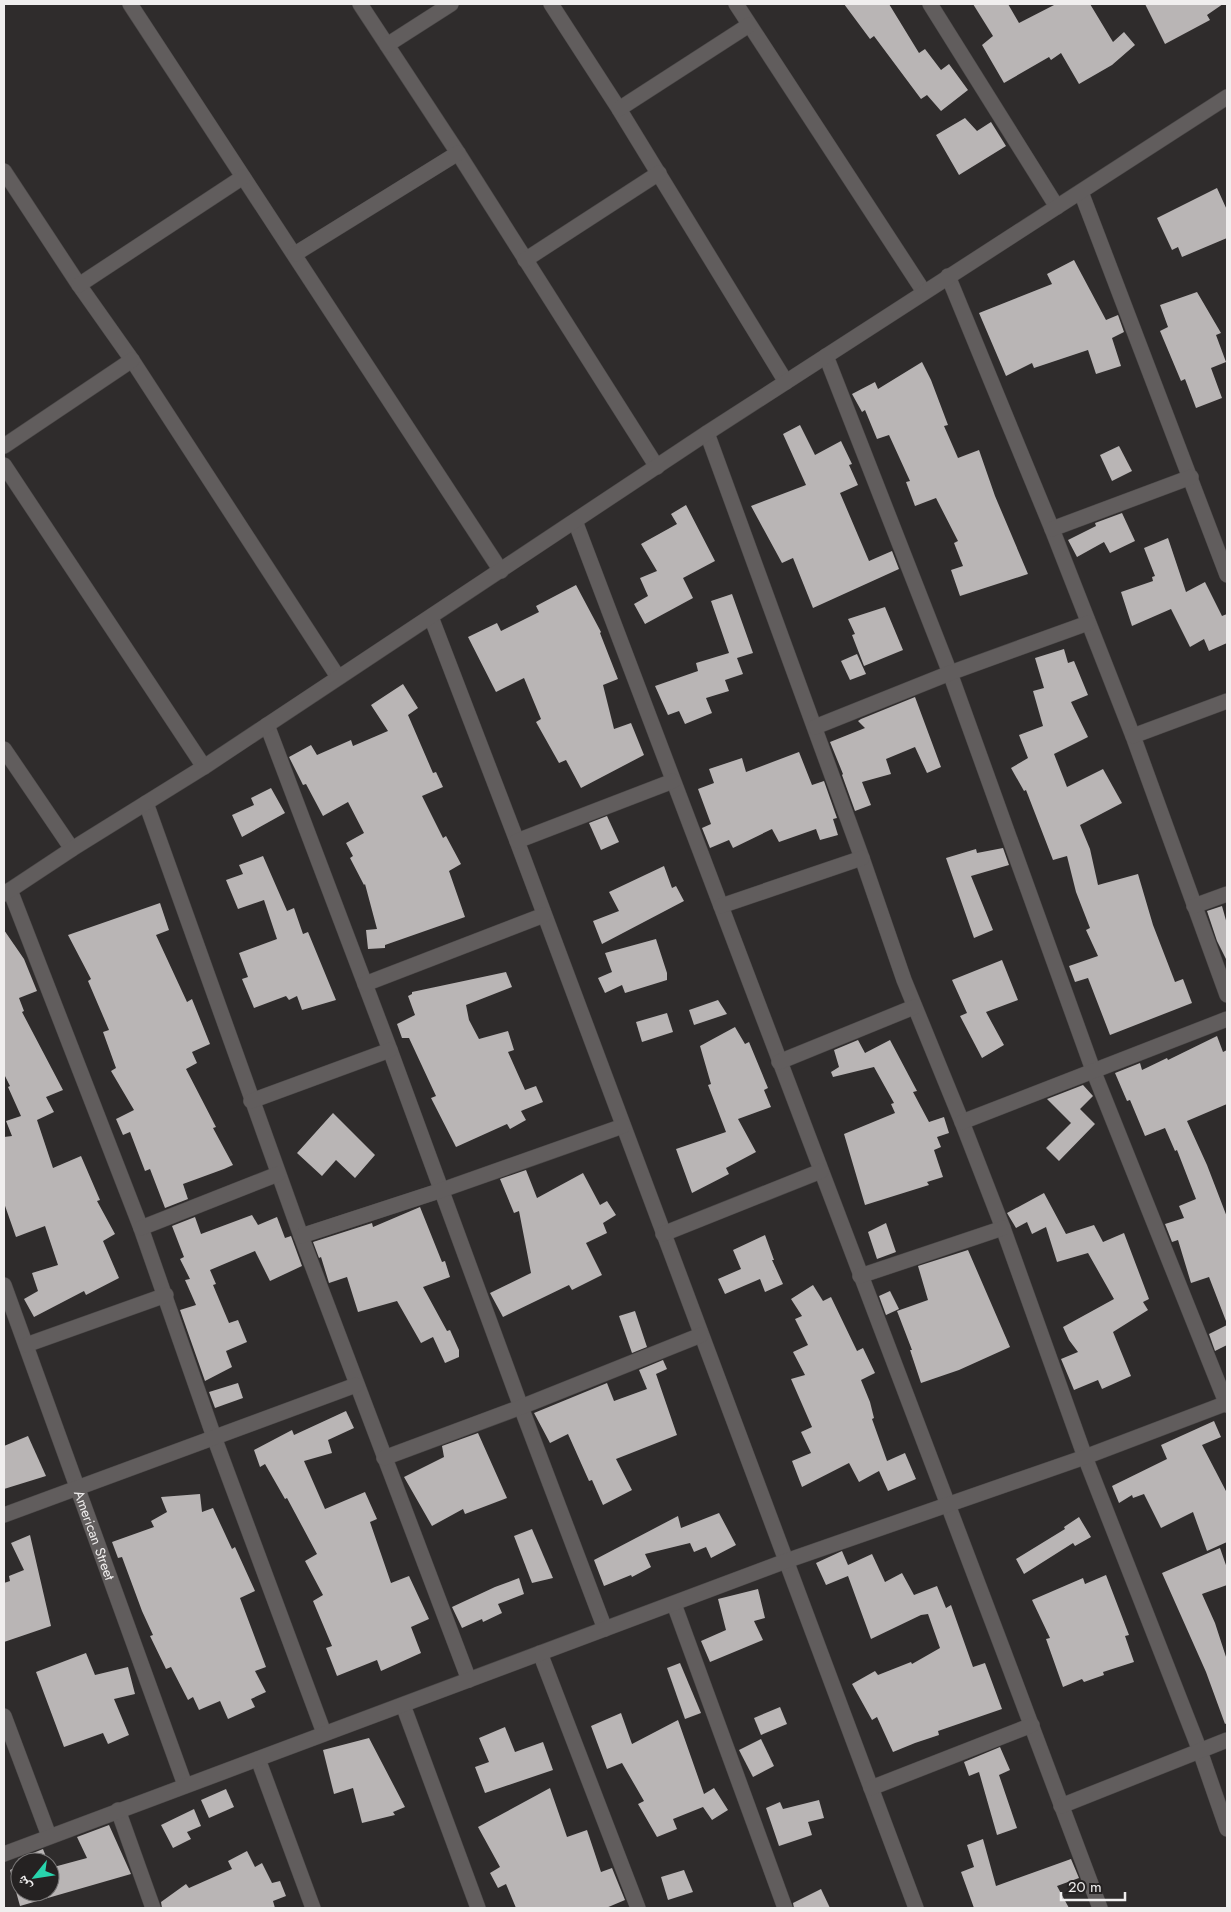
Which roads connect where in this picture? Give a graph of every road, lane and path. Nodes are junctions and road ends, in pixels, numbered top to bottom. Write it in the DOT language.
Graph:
graph roads {
  1 [pos="130,4"];
  2 [pos="360,4"];
  3 [pos="451,4"];
  4 [pos="736,4"];
  5 [pos="930,4"];
  6 [pos="554,5"];
  7 [pos="749,25"];
  8 [pos="387,44"];
  9 [pos="1227,97"];
  10 [pos="619,109"];
  11 [pos="458,153"];
  12 [pos="4,171"];
  13 [pos="659,173"];
  14 [pos="242,177"];
  15 [pos="1081,192"];
  16 [pos="1057,207"];
  17 [pos="295,254"];
  18 [pos="525,260"];
  19 [pos="948,276"];
  20 [pos="79,285"];
  21 [pos="924,292"];
  22 [pos="826,356"];
  23 [pos="132,360"];
  24 [pos="786,382"];
  25 [pos="707,433"];
  26 [pos="4,446"];
  27 [pos="4,465"];
  28 [pos="656,467"];
  29 [pos="1191,476"];
  30 [pos="575,521"];
  31 [pos="1052,529"];
  32 [pos="501,571"];
  33 [pos="1227,575"];
  34 [pos="431,617"];
  35 [pos="1088,623"];
  36 [pos="950,673"];
  37 [pos="338,677"];
  38 [pos="1227,701"];
  39 [pos="267,725"];
  40 [pos="815,727"];
  41 [pos="1133,736"];
  42 [pos="4,749"];
  43 [pos="204,767"];
  44 [pos="673,781"];
  45 [pos="146,803"];
  46 [pos="518,841"];
  47 [pos="72,849"];
  48 [pos="862,858"];
  49 [pos="7,892"];
  50 [pos="1227,894"];
  51 [pos="721,906"];
  52 [pos="1194,906"];
  53 [pos="544,915"];
  54 [pos="365,984"];
  55 [pos="1227,995"];
  56 [pos="914,1007"];
  57 [pos="1227,1019"];
  58 [pos="390,1050"];
  59 [pos="779,1062"];
  60 [pos="1093,1070"];
  61 [pos="251,1102"];
  62 [pos="962,1122"];
  63 [pos="623,1126"];
  64 [pos="821,1171"];
  65 [pos="278,1174"];
  66 [pos="442,1190"];
  67 [pos="141,1228"];
  68 [pos="1003,1228"];
  69 [pos="663,1234"];
  70 [pos="301,1236"];
  71 [pos="860,1276"];
  72 [pos="4,1285"];
  73 [pos="166,1295"];
  74 [pos="701,1335"];
  75 [pos="26,1345"];
  76 [pos="356,1385"];
  77 [pos="1227,1404"];
  78 [pos="521,1407"];
  79 [pos="214,1437"];
  80 [pos="1085,1457"];
  81 [pos="384,1458"];
  82 [pos="78,1488"];
  83 [pos="949,1504"];
  84 [pos="4,1515"];
  85 [pos="786,1561"];
  86 [pos="674,1604"];
  87 [pos="605,1629"];
  88 [pos="540,1653"];
  89 [pos="469,1680"];
  90 [pos="403,1705"];
  91 [pos="4,1716"];
  92 [pos="1032,1725"];
  93 [pos="324,1733"];
  94 [pos="1227,1740"];
  95 [pos="1200,1751"];
  96 [pos="258,1759"];
  97 [pos="185,1785"];
  98 [pos="872,1788"];
  99 [pos="1061,1806"];
  100 [pos="118,1810"];
  101 [pos="1227,1829"];
  102 [pos="49,1836"];
  103 [pos="4,1854"];
  104 [pos="153,1908"];
  105 [pos="313,1908"];
  106 [pos="478,1908"];
  107 [pos="638,1908"];
  108 [pos="785,1908"];
  109 [pos="916,1908"];
  110 [pos="1100,1908"];
  1 -- 14 [label="street"];
  2 -- 8 [label="street"];
  3 -- 8 [label="street"];
  4 -- 7 [label="street"];
  5 -- 16 [label="street"];
  6 -- 10 [label="street"];
  7 -- 10 [label="street"];
  7 -- 21 [label="street"];
  8 -- 11 [label="street"];
  9 -- 15 [label="street"];
  10 -- 13 [label="street"];
  11 -- 17 [label="street"];
  11 -- 18 [label="street"];
  12 -- 20 [label="street"];
  13 -- 18 [label="street"];
  13 -- 24 [label="street"];
  14 -- 17 [label="street"];
  14 -- 20 [label="street"];
  15 -- 16 [label="street"];
  15 -- 29 [label="street"];
  16 -- 19 [label="street"];
  17 -- 32 [label="street"];
  18 -- 28 [label="street"];
  19 -- 21 [label="street"];
  19 -- 31 [label="street"];
  20 -- 23 [label="street"];
  21 -- 22 [label="street"];
  22 -- 24 [label="street"];
  22 -- 36 [label="street"];
  23 -- 26 [label="street"];
  23 -- 37 [label="street"];
  24 -- 25 [label="street"];
  25 -- 28 [label="street"];
  25 -- 40 [label="street"];
  27 -- 43 [label="street"];
  28 -- 30 [label="street"];
  29 -- 31 [label="street"];
  29 -- 33 [label="street"];
  30 -- 32 [label="street"];
  30 -- 44 [label="street"];
  31 -- 35 [label="street"];
  32 -- 34 [label="street"];
  34 -- 37 [label="street"];
  34 -- 46 [label="street"];
  35 -- 36 [label="street"];
  35 -- 41 [label="street"];
  36 -- 40 [label="street"];
  36 -- 60 [label="street"];
  37 -- 39 [label="street"];
  38 -- 41 [label="street"];
  39 -- 43 [label="street"];
  39 -- 54 [label="street"];
  40 -- 48 [label="street"];
  41 -- 52 [label="street"];
  42 -- 47 [label="street"];
  43 -- 45 [label="street"];
  44 -- 46 [label="street"];
  44 -- 51 [label="street"];
  45 -- 47 [label="street"];
  45 -- 61 [label="street"];
  46 -- 53 [label="street"];
  47 -- 49 [label="street"];
  48 -- 51 [label="street"];
  48 -- 56 [label="street"];
  49 -- 67 [label="street"];
  50 -- 52 [label="street"];
  51 -- 59 [label="street"];
  52 -- 55 [label="street"];
  53 -- 54 [label="street"];
  53 -- 63 [label="street"];
  54 -- 58 [label="street"];
  56 -- 59 [label="street"];
  56 -- 62 [label="street"];
  57 -- 60 [label="street"];
  58 -- 61 [label="street"];
  58 -- 66 [label="street"];
  59 -- 64 [label="street"];
  60 -- 62 [label="street"];
  60 -- 77 [label="street"];
  61 -- 65 [label="street"];
  62 -- 68 [label="street"];
  63 -- 66 [label="street"];
  63 -- 69 [label="street"];
  64 -- 69 [label="street"];
  64 -- 71 [label="street"];
  65 -- 67 [label="street"];
  65 -- 70 [label="street"];
  66 -- 70 [label="street"];
  66 -- 78 [label="street"];
  67 -- 73 [label="street"];
  68 -- 71 [label="street"];
  68 -- 80 [label="street"];
  69 -- 74 [label="street"];
  70 -- 76 [label="street"];
  71 -- 83 [label="street"];
  72 -- 75 [label="street, American Street"];
  73 -- 75 [label="street"];
  73 -- 79 [label="street"];
  74 -- 78 [label="street"];
  74 -- 85 [label="street"];
  75 -- 82 [label="street, American Street"];
  76 -- 79 [label="street"];
  76 -- 81 [label="street"];
  77 -- 80 [label="street"];
  78 -- 81 [label="street"];
  78 -- 87 [label="street"];
  79 -- 82 [label="street"];
  79 -- 93 [label="street"];
  80 -- 83 [label="street"];
  80 -- 95 [label="street"];
  81 -- 89 [label="street"];
  82 -- 84 [label="street"];
  82 -- 97 [label="street, American Street"];
  83 -- 85 [label="street"];
  83 -- 92 [label="street"];
  85 -- 86 [label="street"];
  85 -- 98 [label="street"];
  86 -- 87 [label="street"];
  86 -- 108 [label="street"];
  87 -- 88 [label="street"];
  88 -- 89 [label="street"];
  88 -- 107 [label="street"];
  89 -- 90 [label="street"];
  90 -- 93 [label="street"];
  90 -- 106 [label="street"];
  91 -- 102 [label="street"];
  92 -- 98 [label="street"];
  92 -- 99 [label="street"];
  93 -- 96 [label="street"];
  94 -- 95 [label="street"];
  95 -- 99 [label="street"];
  95 -- 101 [label="street"];
  96 -- 97 [label="street"];
  96 -- 105 [label="street"];
  97 -- 100 [label="street"];
  98 -- 109 [label="street"];
  99 -- 110 [label="street"];
  100 -- 102 [label="street"];
  100 -- 104 [label="street"];
  102 -- 103 [label="street"];
}
